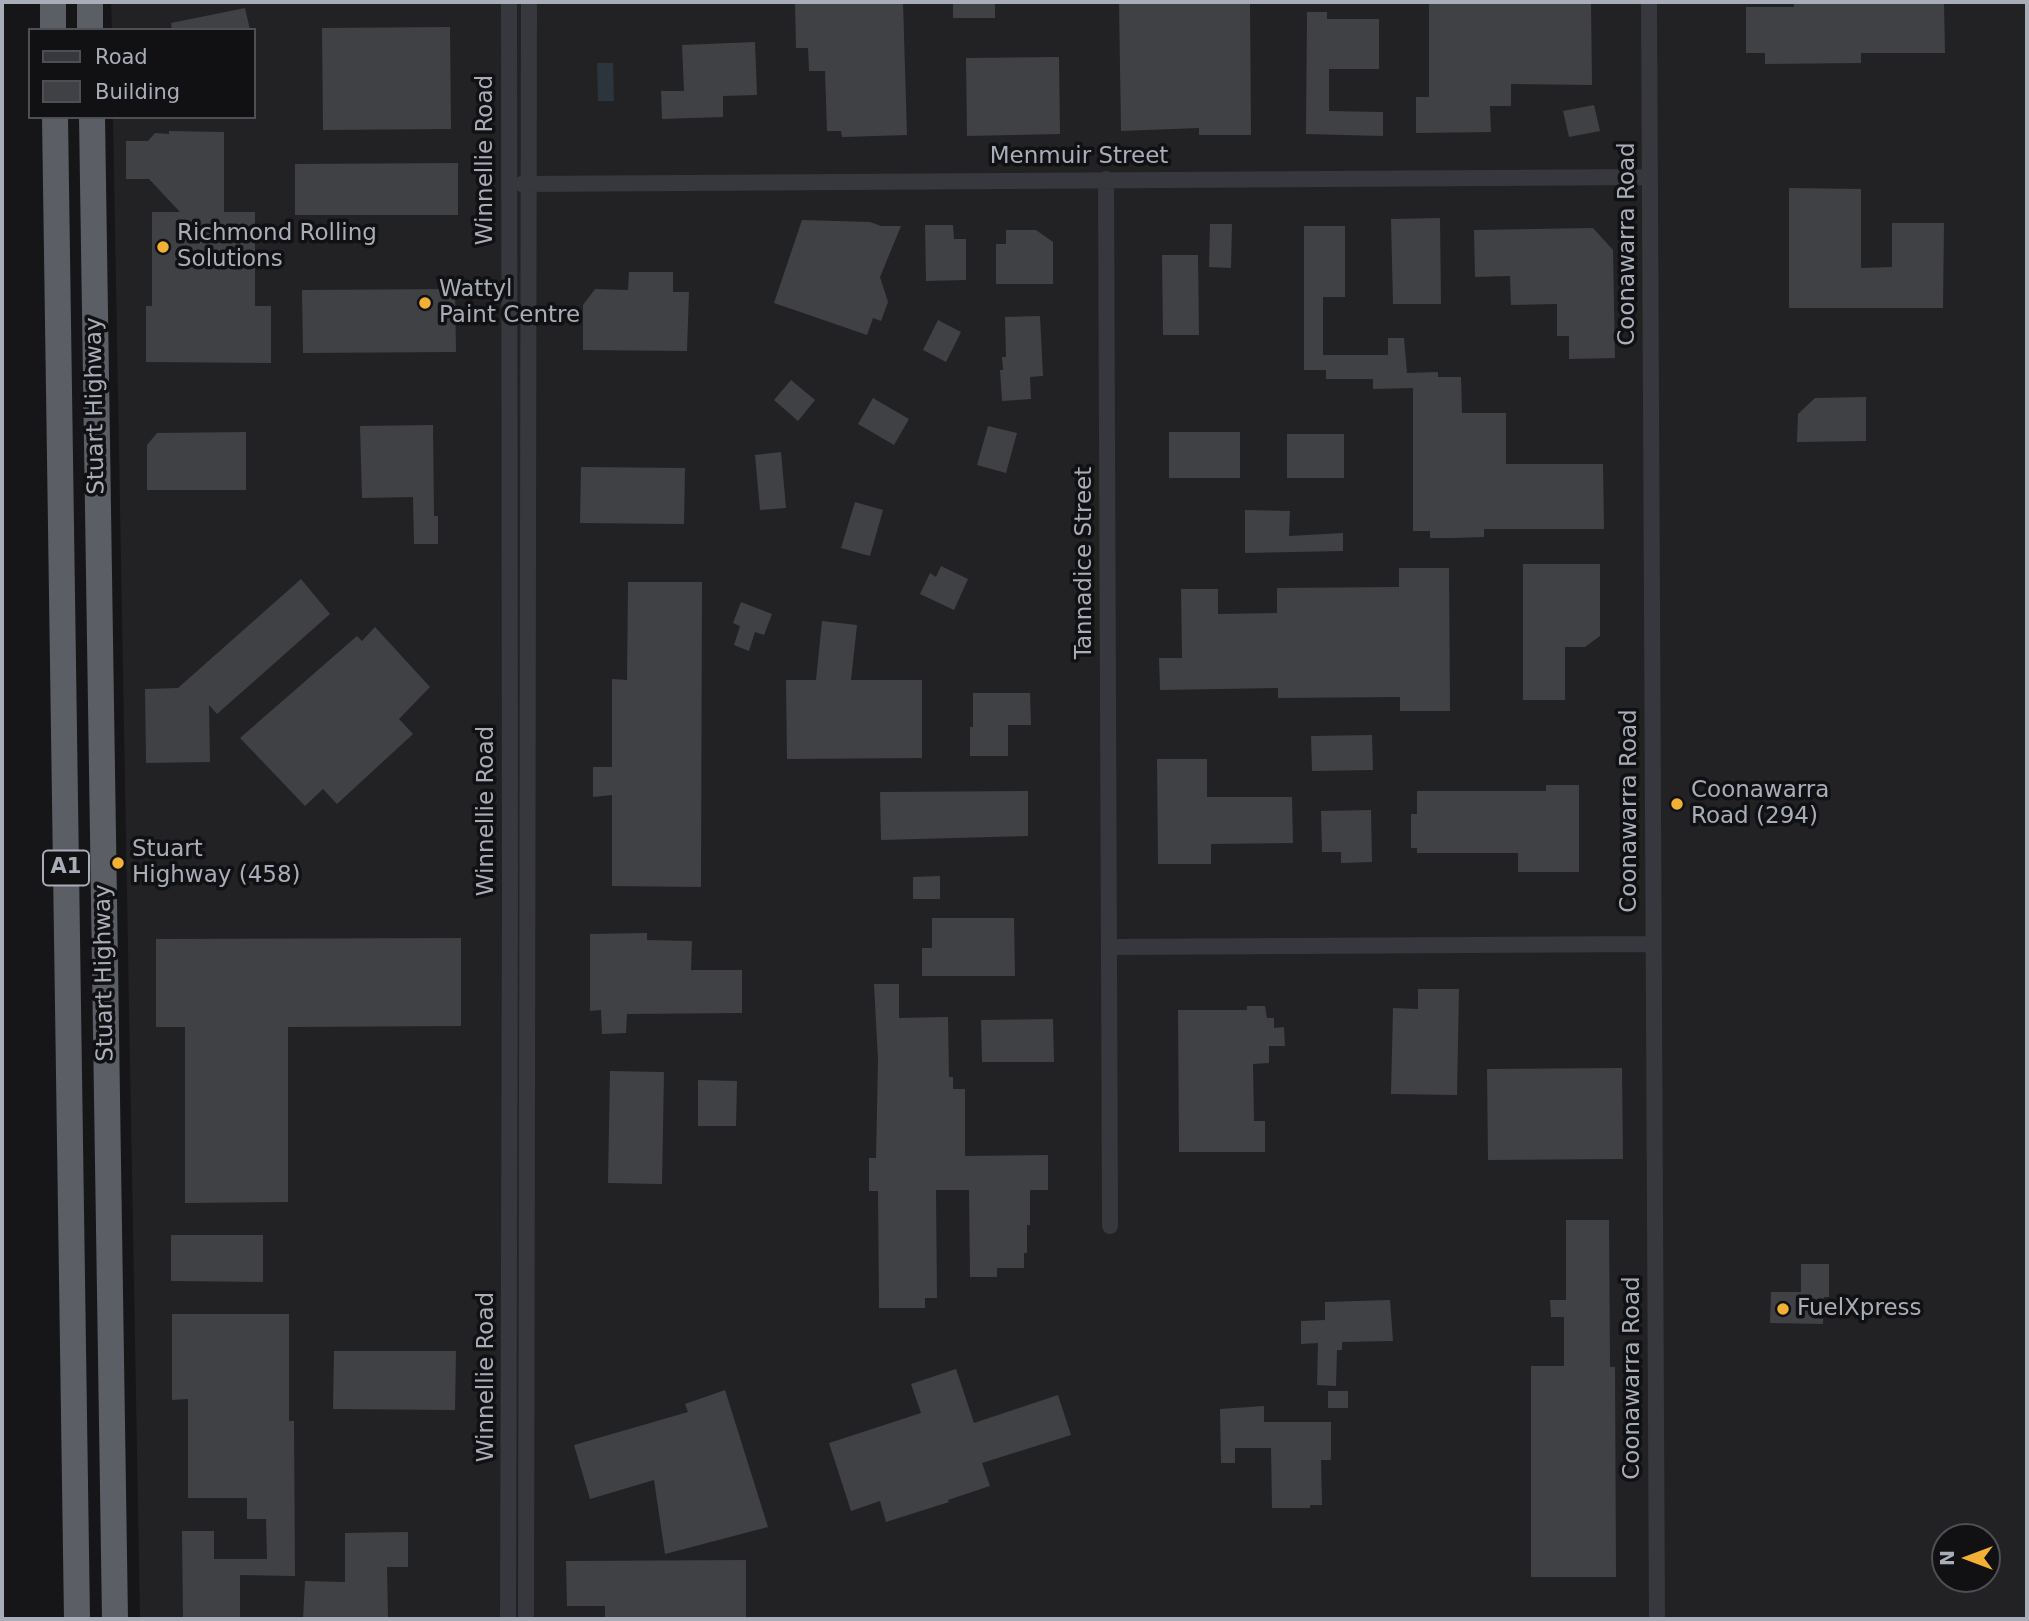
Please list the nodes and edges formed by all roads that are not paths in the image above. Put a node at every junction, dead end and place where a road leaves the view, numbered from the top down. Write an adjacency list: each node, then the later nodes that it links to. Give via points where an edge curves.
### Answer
1 (53, 2): 6 (highway)
2 (90, 2): 7 (highway)
3 (509, 2): 12 (street, Winnellie Road)
4 (529, 2): 13 (street, Winnellie Road)
5 (1649, 2): 10 (street, Coonawarra Road)
6 (53, 28)
7 (90, 28)
8 (55, 119): 15 (highway, Stuart Highway / A1)
9 (92, 119): 14 (highway, Stuart Highway / A1)
10 (1650, 177): 11 (street, Menmuir Street); 16 (street, Coonawarra Road)
11 (1106, 179): 13 (street, Menmuir Street); 17 (street, Tannadice Street)
12 (509, 184): 13 (street, Menmuir Street); 21 (street, Winnellie Road)
13 (529, 184): 22 (street, Winnellie Road)
14 (101, 742): 15 (highway); 20 (highway, Stuart Highway / A1)
15 (64, 743): 19 (highway, Stuart Highway / A1)
16 (1653, 944): 17 (street); 23 (street, Coonawarra Road)
17 (1109, 947): 18 (street, Tannadice Street)
18 (1110, 1226)
19 (77, 1619)
20 (115, 1619)
21 (509, 1619)
22 (526, 1619)
23 (1657, 1619)

